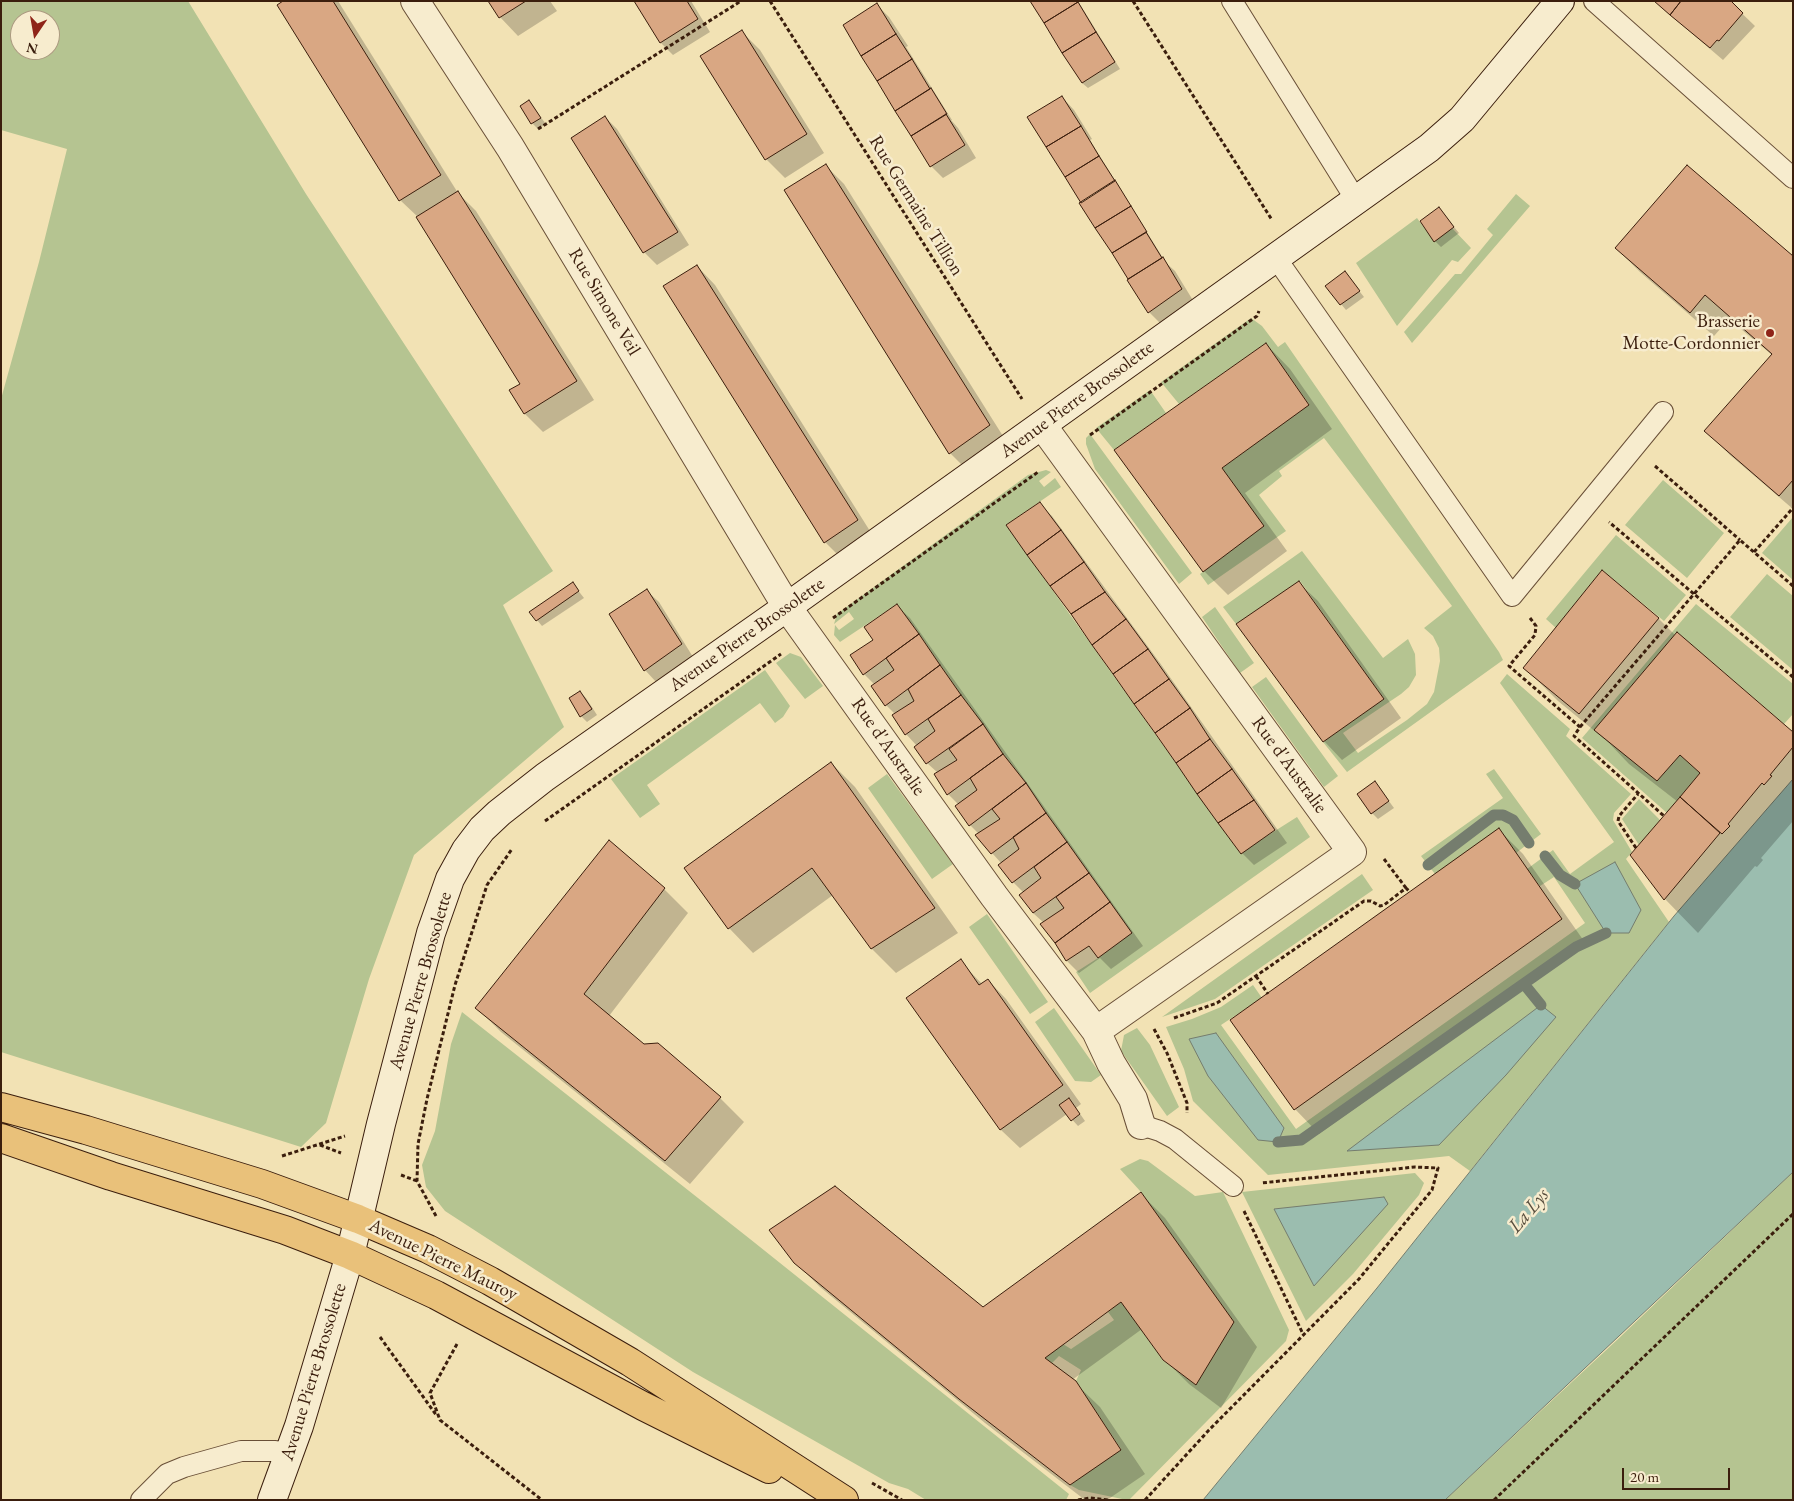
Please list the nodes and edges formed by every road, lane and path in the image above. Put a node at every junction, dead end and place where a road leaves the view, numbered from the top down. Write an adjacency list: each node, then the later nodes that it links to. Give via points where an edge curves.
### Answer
1 (415, 1): 8 (street, Rue Simone Veil)
2 (742, 1): 8 (path)
3 (770, 1): 14 (path, Rue Germaine Tillion, via 1022,399)
4 (1133, 1): 11 (path)
5 (1232, 1): 10 (lane)
6 (1560, 1): 10 (street, Avenue Pierre Brossolette, via 1462,119 1429,148)
7 (1594, 1): 9 (lane)
8 (510, 147): 23 (street, Rue Simone Veil)
9 (1793, 178)
10 (1356, 200): 11 (street, Avenue Pierre Brossolette)
11 (1283, 253): 13 (lane, via 1512,596); 14 (street, Avenue Pierre Brossolette)
12 (1257, 316): 15 (path)
13 (1663, 412)
14 (1042, 425): 15 (street, Rue d'Australie); 23 (street, Avenue Pierre Brossolette)
15 (1063, 454): 25 (path); 38 (street, Rue d'Australie, via 1352,852)
16 (1652, 464): 19 (path)
17 (1793, 508): 20 (path)
18 (1606, 519): 22 (path)
19 (1740, 540): 20 (path); 22 (path)
20 (1754, 552): 21 (path)
21 (1793, 586)
22 (1694, 594): 26 (path); 27 (path)
23 (787, 607): 25 (street, Rue d'Australie); 44 (street, Avenue Pierre Brossolette, via 545,777 499,813 466,850 440,904 431,933)
24 (1535, 635): 27 (path, via 1509,666)
25 (808, 636): 30 (path); 42 (street, Rue d'Australie, via 994,896)
26 (1793, 677)
27 (1580, 727): 28 (path, via 1574,736)
28 (1638, 794): 29 (path); 32 (path, via 1618,816)
29 (1664, 816)
30 (541, 824)
31 (517, 842): 52 (path, via 487,885 456,985 427,1099 418,1144 417,1181)
32 (1636, 848)
33 (1394, 872): 34 (path)
34 (1406, 888): 35 (path); 36 (path, via 1384,905 1364,900)
35 (1410, 892)
36 (1256, 976): 37 (path); 39 (path, via 1217,1003)
37 (1268, 994)
38 (1137, 1002): 41 (path); 42 (street, Rue d'Australie)
39 (1172, 1019)
40 (1159, 1025): 41 (path)
41 (1154, 1028): 47 (path, via 1187,1103 1187,1115)
42 (1096, 1031): 45 (street, Rue d'Australie, via 1111,1064 1133,1098)
43 (1, 1108): 51 (main road, Avenue Pierre Mauroy, via 86,1130 262,1184)
44 (381, 1124): 48 (path); 51 (street, Avenue Pierre Brossolette)
45 (1141, 1125): 47 (lane)
46 (1, 1138): 53 (main road, Avenue Pierre Mauroy, via 285,1230)
47 (1175, 1139): 49 (lane)
48 (274, 1158)
49 (1233, 1186): 54 (path); 54 (path, via 1414,1167 1438,1168 1432,1190 1396,1235 1359,1279)
50 (1793, 1214): 67 (path)
51 (358, 1219): 53 (street, Avenue Pierre Brossolette); 63 (main road, Avenue Pierre Mauroy, via 460,1264 558,1319)
52 (438, 1219)
53 (350, 1255): 58 (street, Avenue Pierre Brossolette); 62 (main road, Avenue Pierre Mauroy, via 436,1295 643,1406)
54 (1303, 1334): 66 (path)
55 (380, 1337): 57 (path)
56 (458, 1340): 57 (path, via 430,1393)
57 (440, 1420): 61 (path)
58 (290, 1453): 59 (lane, via 241,1451 184,1468 167,1474); 60 (street, Avenue Pierre Brossolette)
59 (141, 1500)
60 (272, 1500)
61 (542, 1500)
62 (832, 1500)
63 (844, 1500)
64 (1078, 1500): 65 (path)
65 (1110, 1500)
66 (1145, 1500)
67 (1494, 1500)

